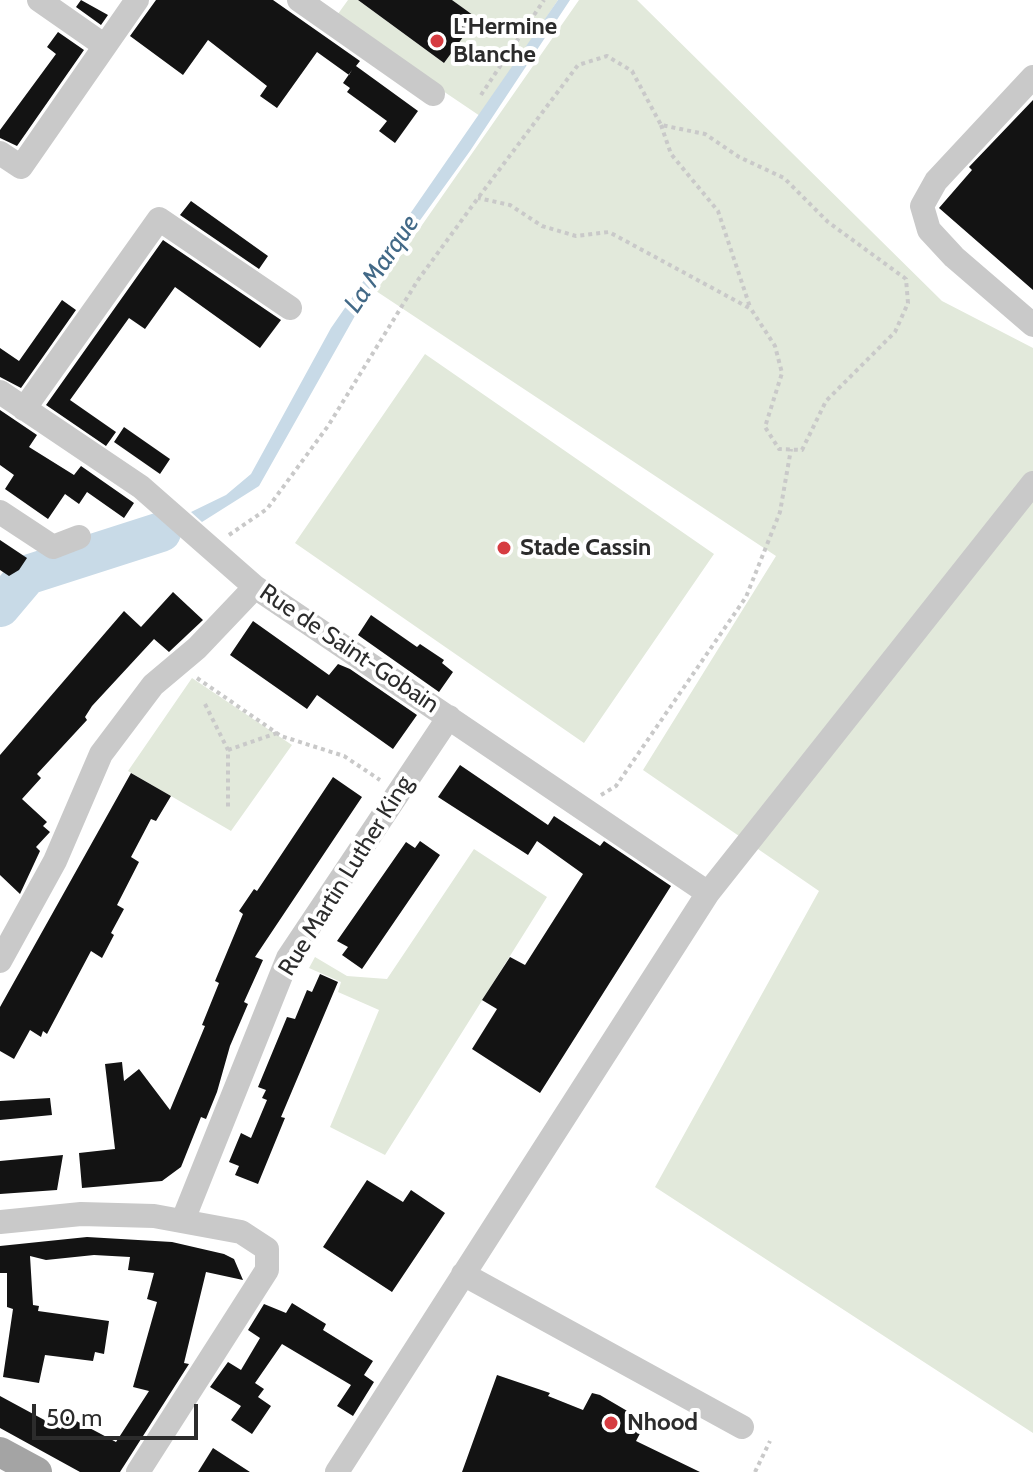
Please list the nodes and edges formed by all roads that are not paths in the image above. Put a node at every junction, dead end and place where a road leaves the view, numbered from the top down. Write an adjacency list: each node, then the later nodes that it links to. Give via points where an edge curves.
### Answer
1 (39, 0): 4 (street)
2 (137, 0): 4 (street)
3 (299, 0): 6 (street)
4 (105, 46): 7 (street, via 21,167)
5 (1033, 77): 9 (street, via 936,181 922,206 929,230 954,257)
6 (433, 94)
7 (0, 153)
8 (290, 308): 11 (street, via 159,219)
9 (1033, 325)
10 (0, 392): 11 (street, Rue de Saint-Gobain)
11 (24, 409): 15 (street, Rue de Saint-Gobain, via 141,487)
12 (1033, 483): 17 (street)
13 (0, 512): 14 (street, via 53,547)
14 (79, 537)
15 (255, 587): 16 (street, Rue de Saint-Gobain); 18 (street, via 153,685 101,754 55,861)
16 (449, 717): 17 (street, Rue de Saint-Gobain); 19 (street, Rue Martin Luther King, via 288,958)
17 (708, 893): 21 (street)
18 (0, 961)
19 (183, 1220): 20 (street, via 109,1214); 25 (street, via 253,1237 267,1249 267,1270)
20 (0, 1222)
21 (463, 1274): 22 (street); 26 (street)
22 (742, 1427)
23 (0, 1452): 24 (main road)
24 (37, 1472)
25 (138, 1472)
26 (337, 1472)

